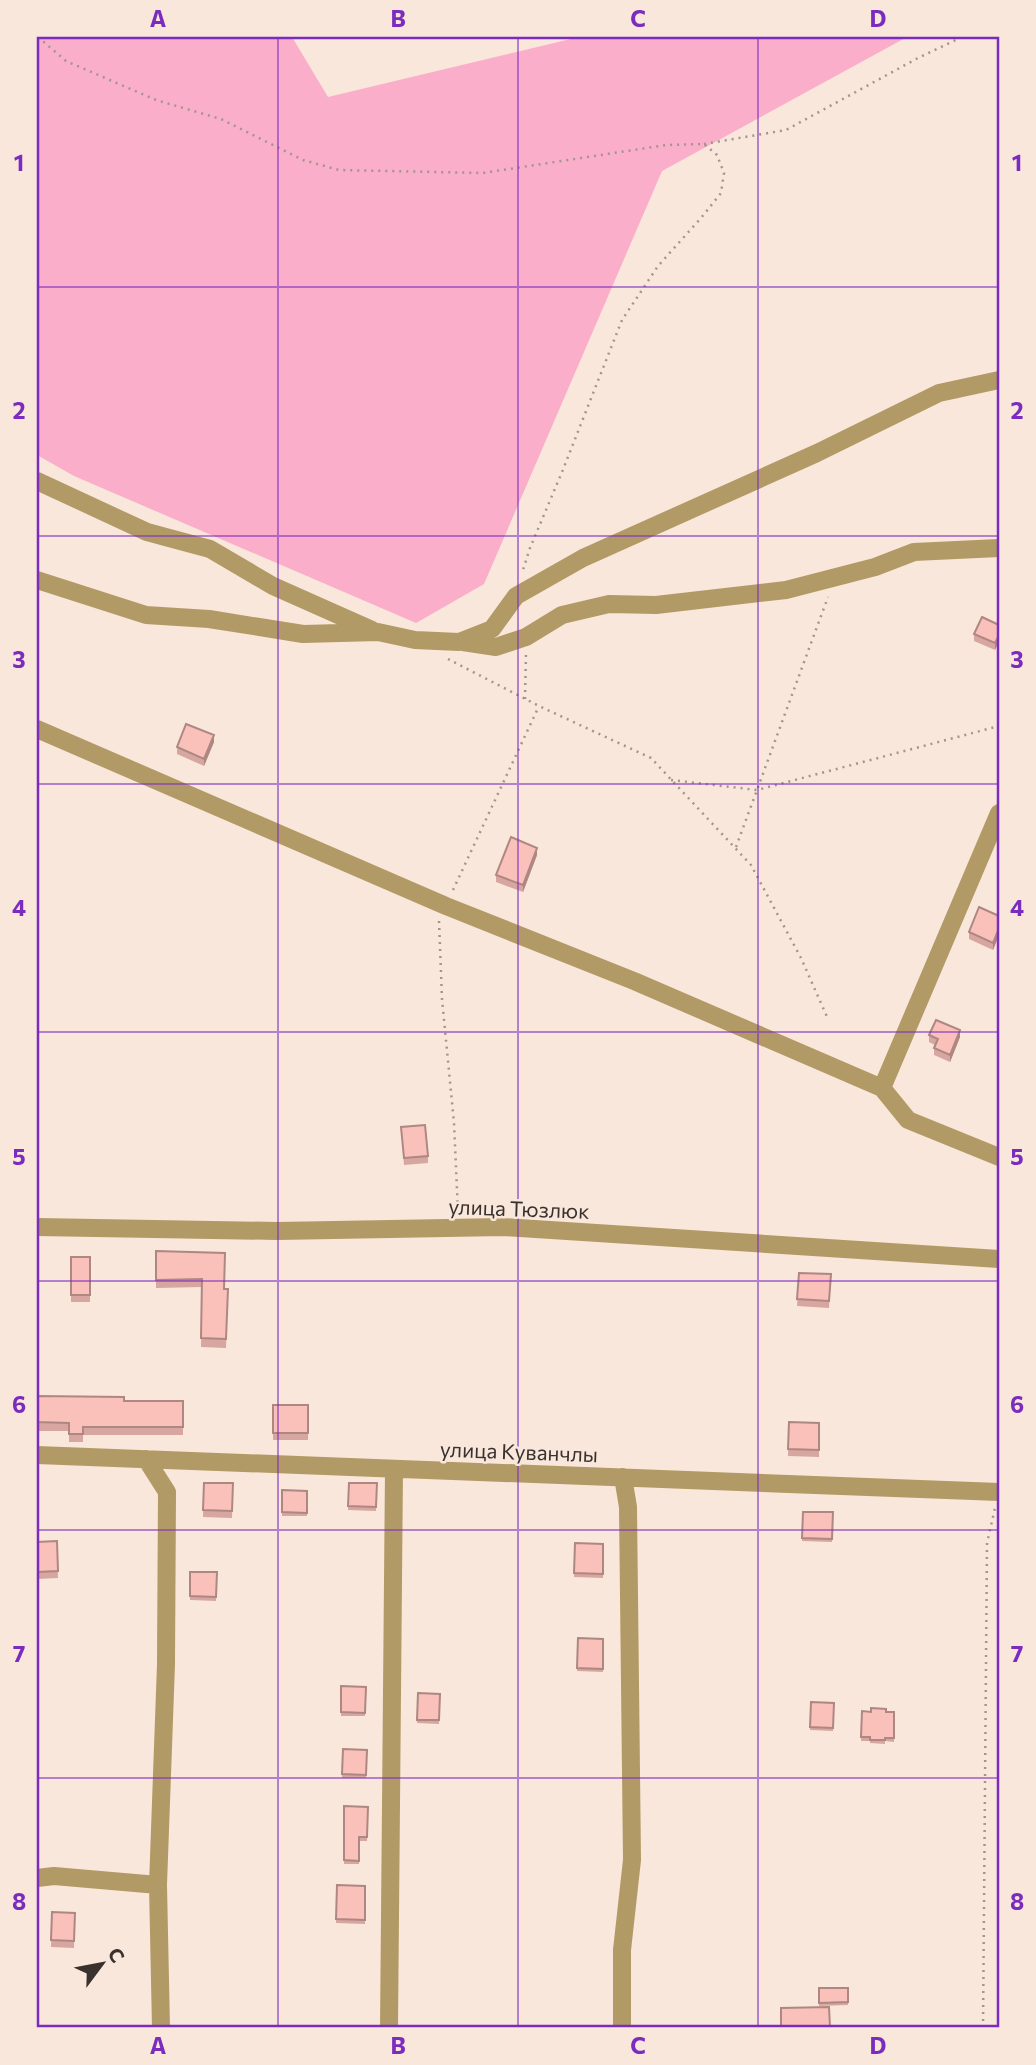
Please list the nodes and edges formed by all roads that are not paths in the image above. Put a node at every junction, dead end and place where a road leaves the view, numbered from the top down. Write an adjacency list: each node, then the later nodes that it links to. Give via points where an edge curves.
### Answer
1 (999, 380): 6 (street, via 939,393 583,558 516,596 492,629)
2 (37, 481): 5 (street, via 147,532 210,549 273,586)
3 (999, 548): 6 (street, via 914,552 786,590 656,605 609,604 562,615 526,637 496,647)
4 (37, 580): 5 (street, via 146,615 209,619 303,634)
5 (378, 632): 6 (street)
6 (459, 642)
7 (37, 729): 9 (street)
8 (999, 813): 9 (street)
9 (882, 1088): 10 (street, via 908,1120)
10 (999, 1157)
11 (37, 1227): 12 (street, улица Тюзлюк, via 277,1231 503,1227)
12 (999, 1259)
13 (37, 1455): 14 (street, улица Куванчлы)
14 (146, 1459): 15 (street, улица Куванчлы); 19 (street, via 167,1492)
15 (394, 1469): 16 (street, улица Куванчлы); 21 (street)
16 (623, 1478): 17 (street, улица Куванчлы); 22 (street, via 628,1507 632,1860 622,1950)
17 (999, 1492)
18 (37, 1878): 19 (street)
19 (158, 1885): 20 (street)
20 (161, 2028)
21 (389, 2028)
22 (622, 2028)

